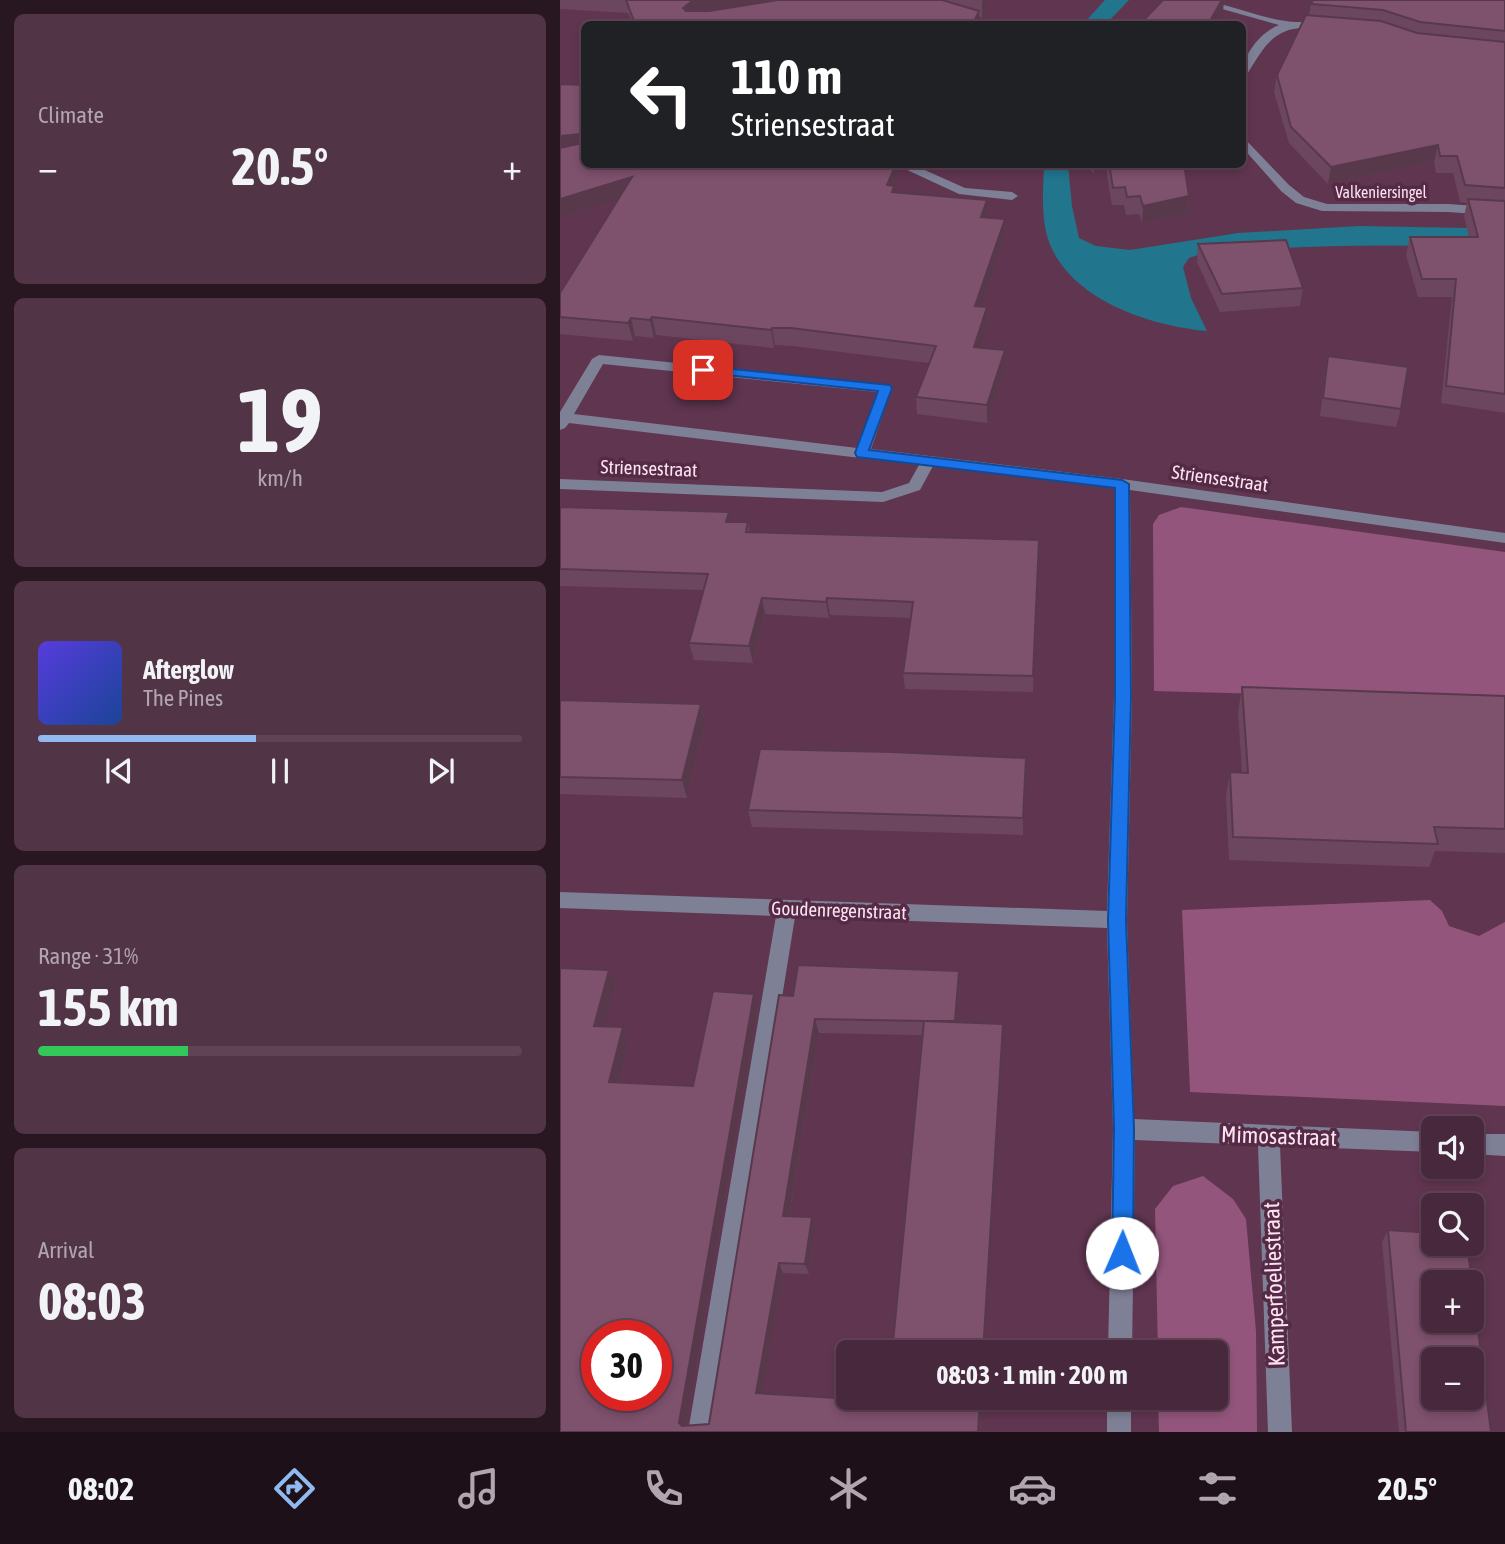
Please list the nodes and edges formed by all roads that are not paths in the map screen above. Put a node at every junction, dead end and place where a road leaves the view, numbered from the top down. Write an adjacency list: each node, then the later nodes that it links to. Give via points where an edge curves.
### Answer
1 (1195, 0): 2 (street)
2 (1288, 24): 3 (street); 4 (street, via 1272,30)
3 (1330, 26)
4 (1246, 68)
5 (1246, 144): 10 (street, Valkeniersingel, via 1285,188 1300,200 1326,208)
6 (894, 168): 8 (street)
7 (915, 168): 9 (street, via 963,191)
8 (868, 171)
9 (1012, 196)
10 (1505, 212)
11 (561, 420): 12 (street, Striensestraat); 12 (street, Striensestraat, via 599,359 886,388)
12 (862, 453): 13 (street, Striensestraat)
13 (929, 460): 14 (street, Striensestraat, via 915,486 883,497); 15 (street, Striensestraat)
14 (560, 484)
15 (1122, 484): 16 (street, Striensestraat); 19 (street)
16 (1505, 538)
17 (560, 900): 18 (street, Goudenregenstraat)
18 (787, 908): 19 (street, Goudenregenstraat); 27 (street)
19 (1117, 920): 20 (street)
20 (1124, 1129): 21 (street, Mimosastraat); 25 (street)
21 (1269, 1137): 22 (street, Mimosastraat); 29 (street, Kamperfoeliestraat)
22 (1421, 1142)
23 (1484, 1144): 24 (street)
24 (1505, 1145)
25 (1120, 1340)
26 (1119, 1410): 28 (street)
27 (700, 1432)
28 (1119, 1432)
29 (1280, 1432)

